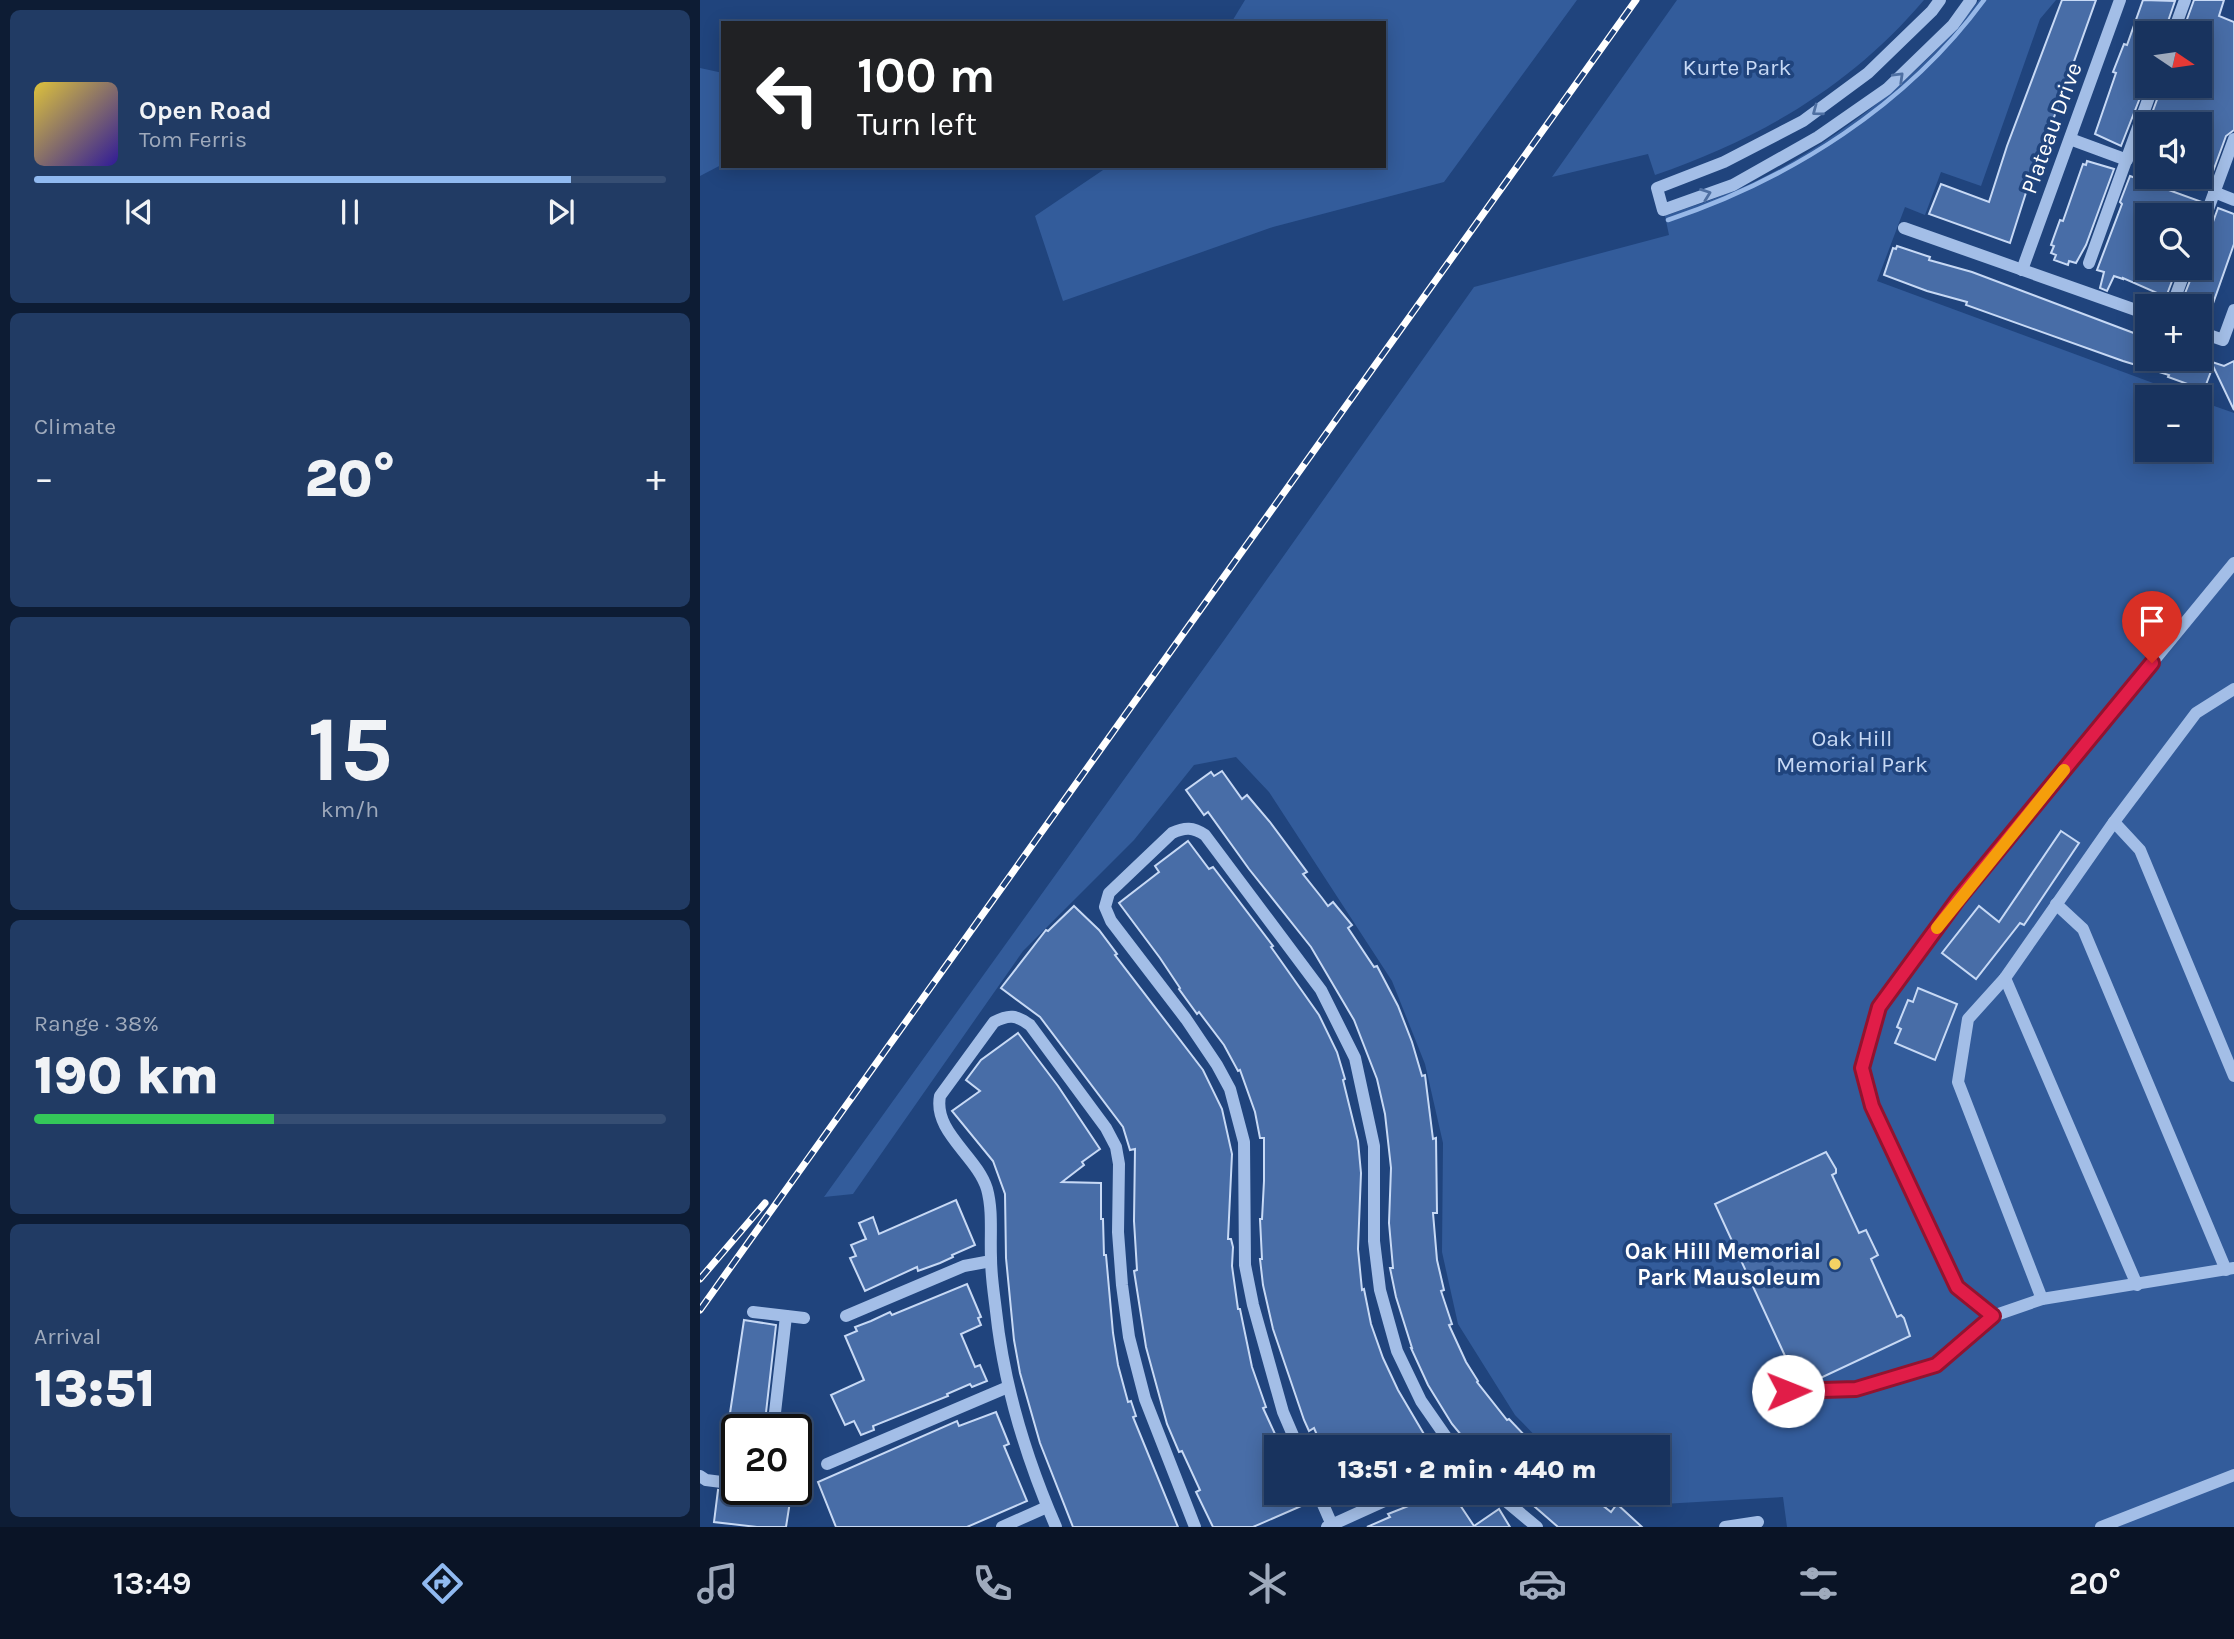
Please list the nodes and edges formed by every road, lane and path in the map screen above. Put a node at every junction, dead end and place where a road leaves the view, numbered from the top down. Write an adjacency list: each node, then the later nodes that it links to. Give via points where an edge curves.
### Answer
1 (1940, 0): 2 (street, one-way to 2, via 1868,73 1803,121 1724,162 1657,188 1663,210 1733,185 1818,137 1887,89 1953,25)
2 (1971, 0)
3 (2120, 0): 7 (street, Plateau Drive)
4 (2185, 0): 5 (street)
5 (2177, 21)
6 (2149, 98): 9 (street)
7 (2070, 139): 9 (street); 15 (street, Plateau Drive)
8 (2234, 139): 10 (street)
9 (2127, 160): 14 (street)
10 (2214, 192): 11 (street); 12 (street)
11 (2234, 200)
12 (2210, 203)
13 (1904, 228): 15 (street)
14 (2089, 263)
15 (2022, 270): 16 (street)
16 (2135, 310)
17 (2234, 310): 18 (street, via 2223,340)
18 (2212, 336)
19 (2234, 563): 31 (street, via 1958,899 1879,1007 1862,1068 1872,1106 1957,1287)
20 (2234, 689): 21 (street, via 2196,713)
21 (2114, 822): 22 (street); 24 (street, via 2140,850)
22 (2056, 904): 23 (street); 26 (street, via 2083,929)
23 (2005, 978): 27 (street); 28 (street, via 1968,1019 1958,1082)
24 (2234, 1076)
25 (991, 1261): 32 (street, via 964,1266); 34 (street); 51 (street, via 987,1188 938,1109 940,1096 994,1022 1008,1015 1030,1025 1116,1147 1118,1232 1129,1337 1145,1399)
26 (2230, 1269): 27 (street)
27 (2137, 1285): 28 (street)
28 (2042, 1299): 31 (street)
29 (753, 1312): 30 (street)
30 (786, 1316): 33 (street); 36 (street)
31 (1993, 1316): 35 (street, via 1936,1365 1856,1389)
32 (846, 1317)
33 (804, 1318)
34 (1008, 1387): 39 (street); 46 (street)
35 (1788, 1391)
36 (775, 1414)
37 (1293, 1435): 38 (street, via 1245,1265 1244,1142 1230,1089 1105,907 1109,893 1172,833 1183,828 1195,828 1205,835 1321,990 1355,1058 1374,1146 1374,1241 1380,1290 1397,1351 1421,1401)
38 (1445, 1435)
39 (827, 1464)
40 (2234, 1475): 54 (street)
41 (700, 1476): 42 (street)
42 (721, 1482)
43 (1322, 1505): 48 (street)
44 (1375, 1505): 48 (street)
45 (1510, 1505): 52 (street)
46 (1048, 1507): 49 (street); 50 (street)
47 (1758, 1522): 53 (street)
48 (1329, 1526)
49 (1002, 1527)
50 (1056, 1527)
51 (1195, 1527)
52 (1537, 1527)
53 (1725, 1527)
54 (2101, 1527)

